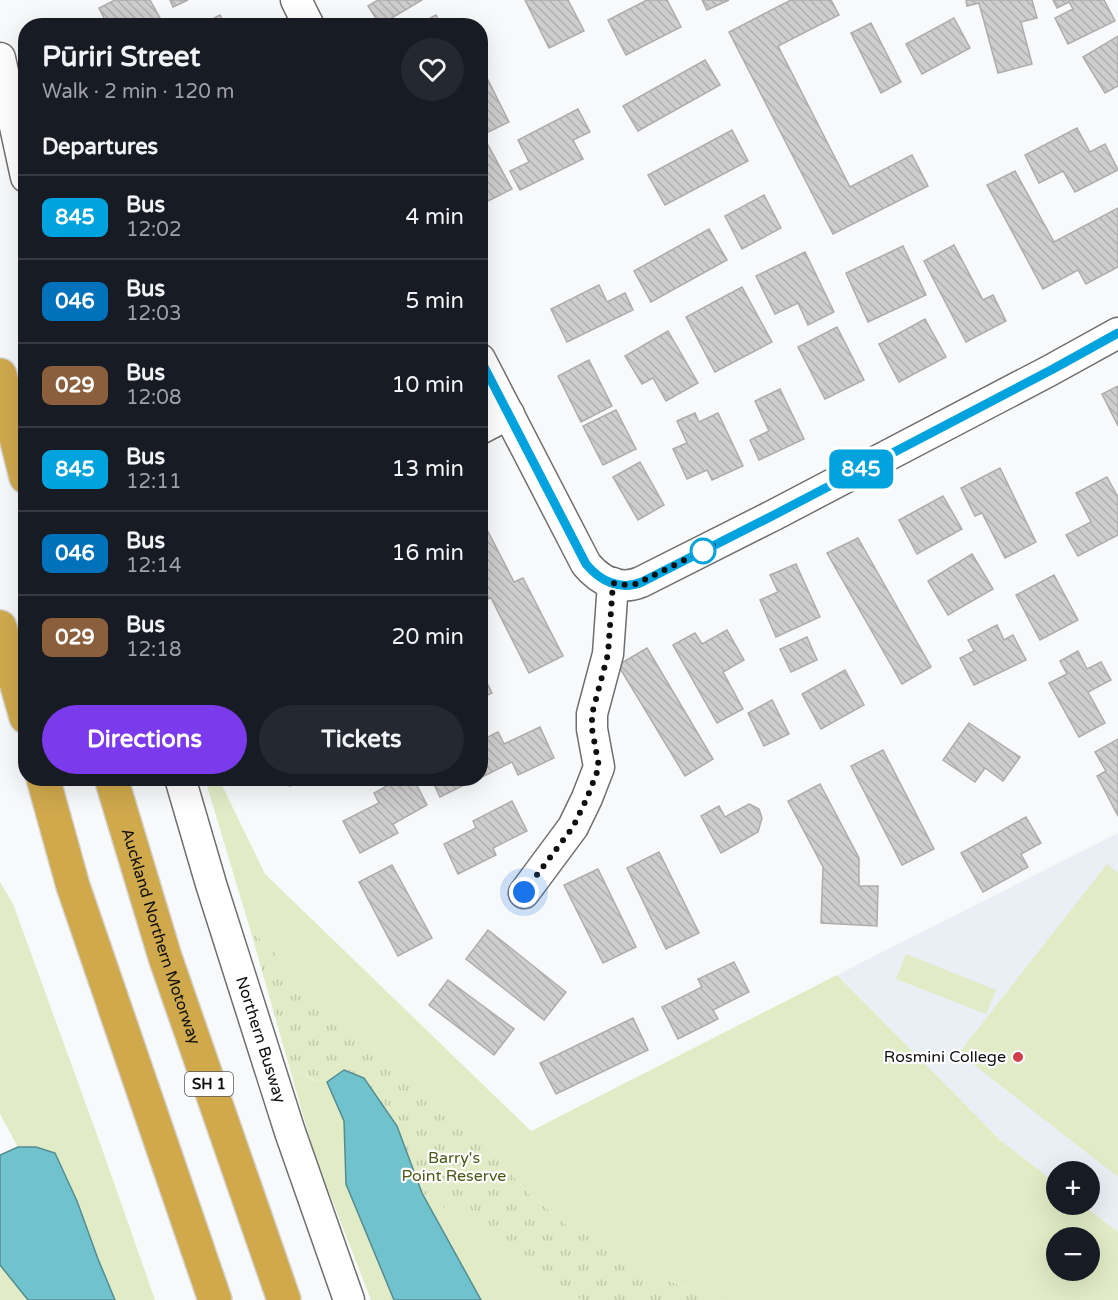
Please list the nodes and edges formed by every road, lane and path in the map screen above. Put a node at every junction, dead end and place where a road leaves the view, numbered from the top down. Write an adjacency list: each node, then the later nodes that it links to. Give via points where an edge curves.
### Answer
1 (296, 0): 2 (street)
2 (305, 18)
3 (0, 58): 4 (street)
4 (18, 140)
5 (1118, 333): 11 (street, via 642,582)
6 (488, 373): 8 (street)
7 (0, 375): 10 (highway)
8 (509, 414): 9 (street); 11 (street, via 586,564)
9 (488, 425)
10 (18, 446)
11 (613, 583): 17 (street, via 608,654 592,714 599,767 573,827)
12 (0, 627): 13 (highway)
13 (18, 689)
14 (45, 786): 18 (highway, via 73,886)
15 (113, 786): 19 (highway, Auckland Northern Motorway / SH 1, via 165,957)
16 (182, 786): 20 (street, Northern Busway, via 290,1132)
17 (524, 892)
18 (215, 1300)
19 (284, 1300)
20 (349, 1300)

